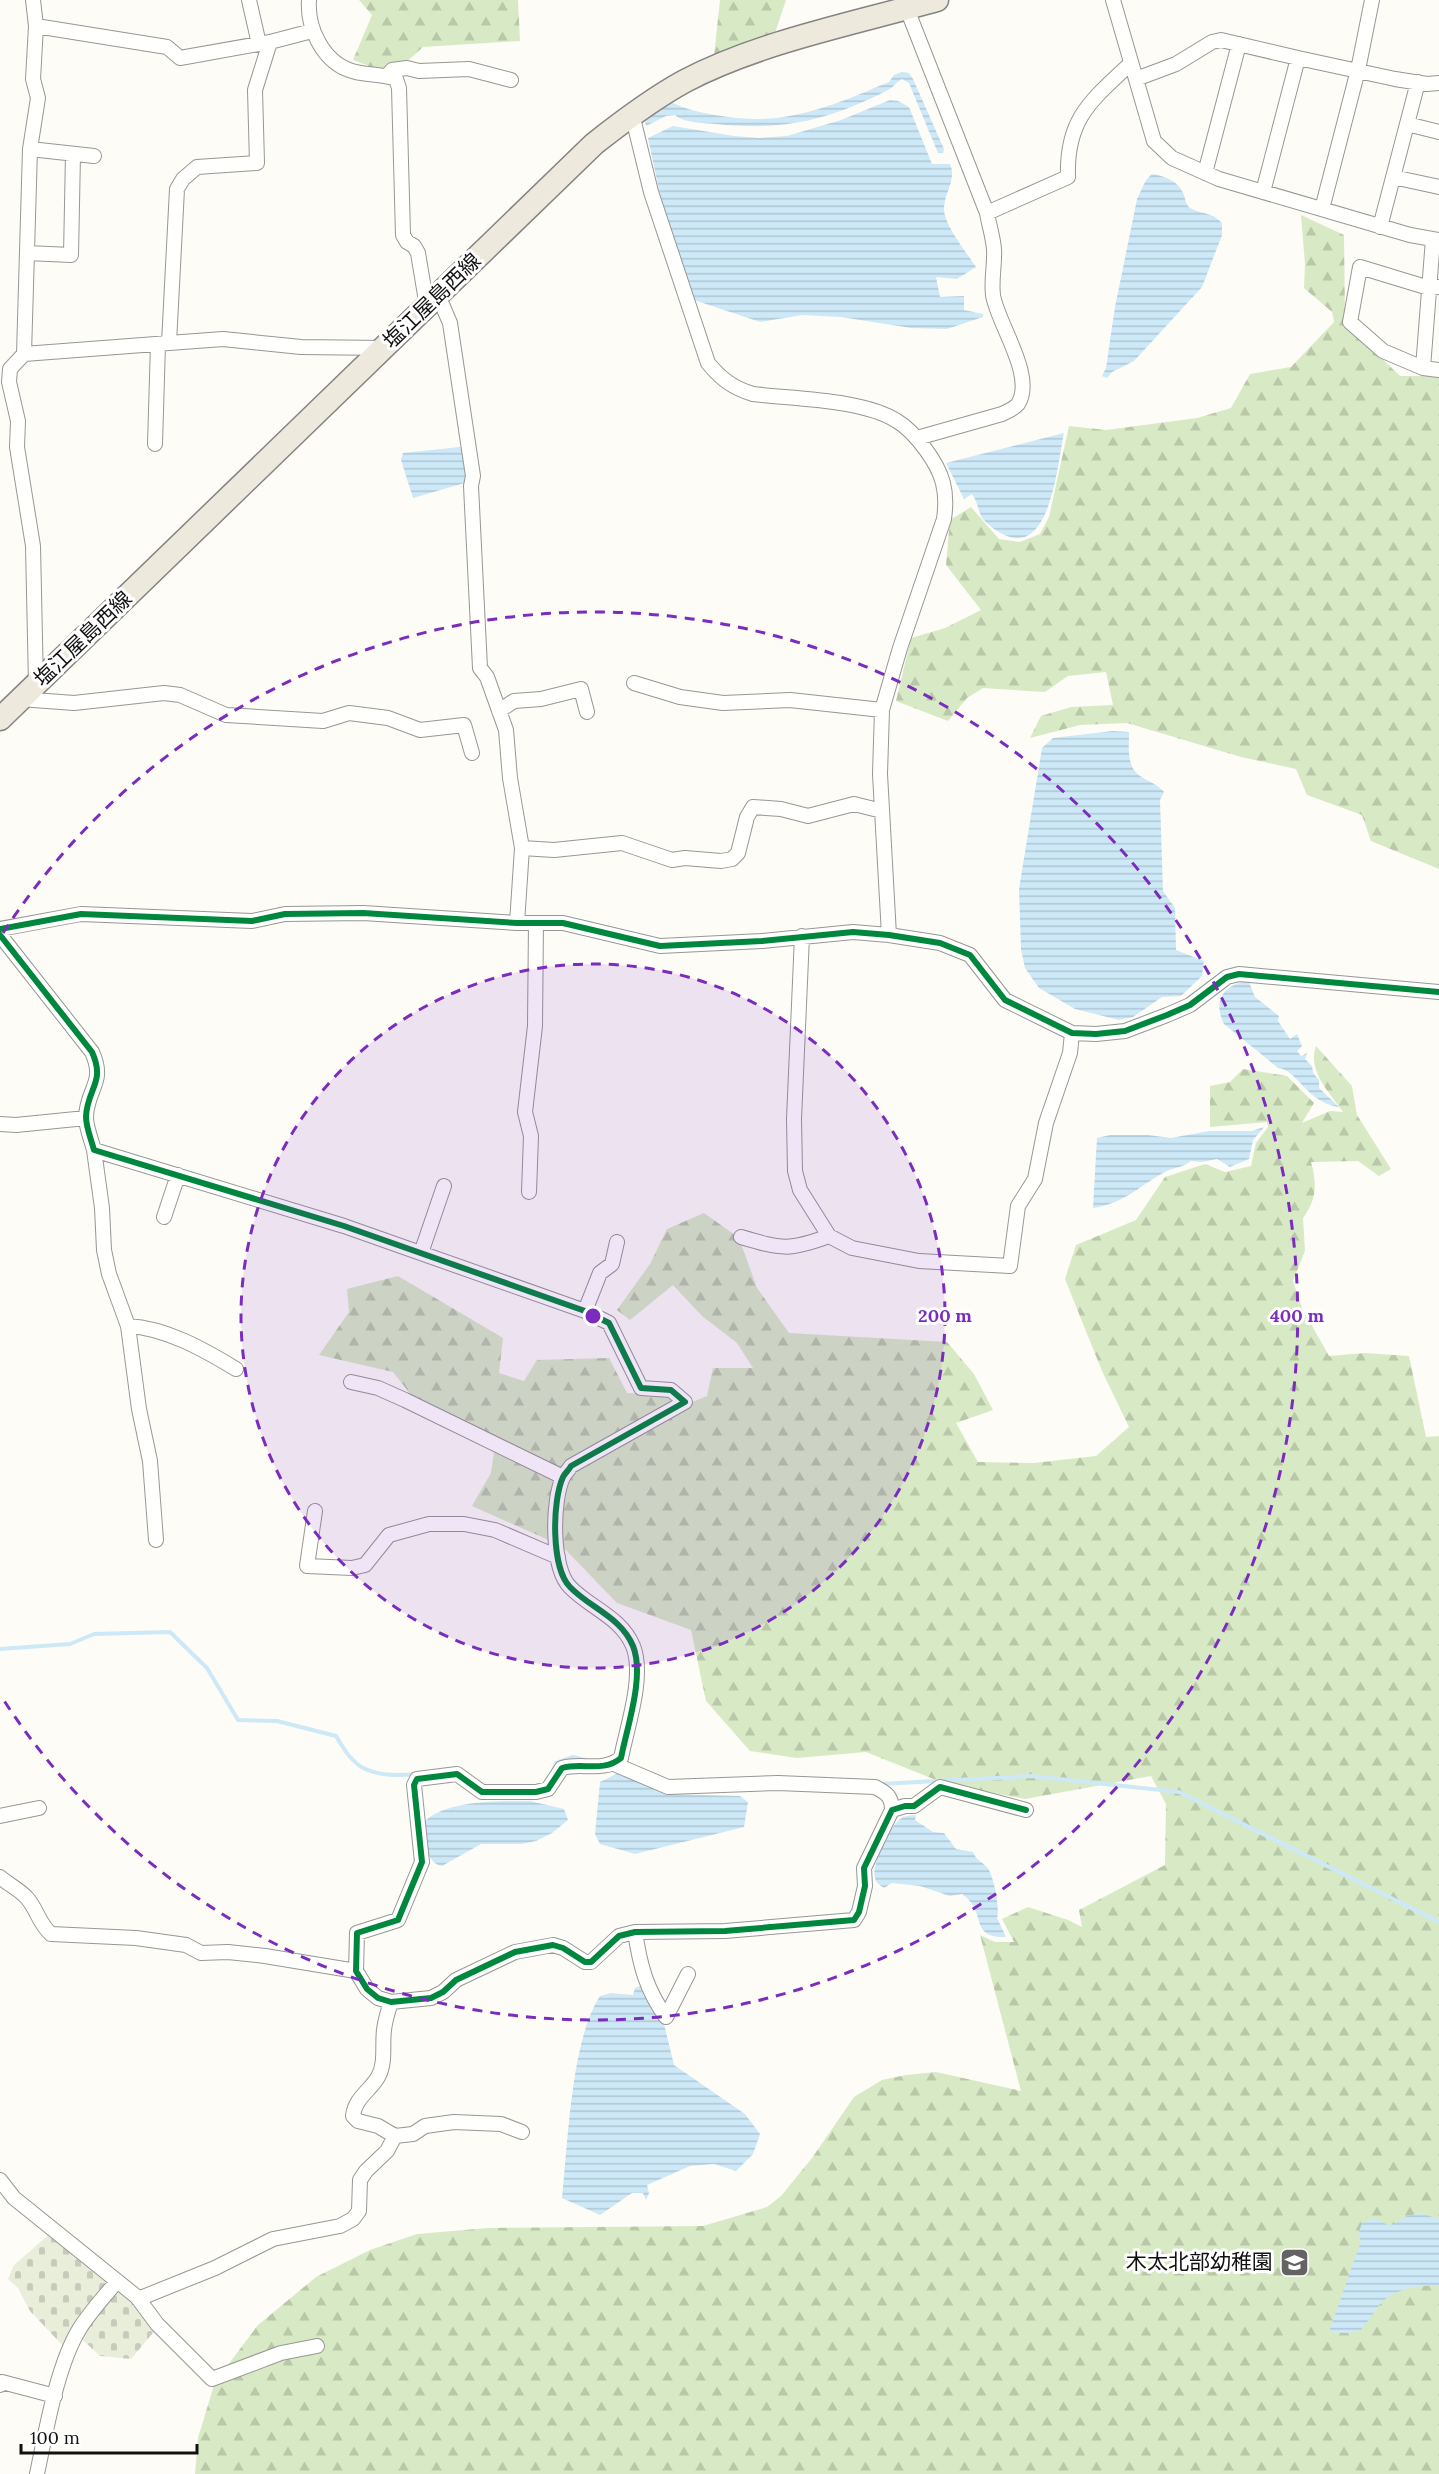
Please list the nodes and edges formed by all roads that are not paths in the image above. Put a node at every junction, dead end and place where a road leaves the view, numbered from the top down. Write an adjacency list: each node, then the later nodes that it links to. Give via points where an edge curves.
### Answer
1 (33, 0): 8 (street)
2 (249, 0): 10 (street)
3 (309, 0): 9 (street)
4 (937, 0): 7 (main road, 塩江屋島西線)
5 (1113, 0): 13 (street)
6 (1372, 0): 14 (street)
7 (907, 9): 20 (main road, 塩江屋島西線, via 724,63 685,81); 31 (street)
8 (36, 26): 10 (street, via 167,46 180,58); 23 (street, via 33,79 38,98)
9 (312, 31): 10 (street); 15 (street, via 327,55 349,70)
10 (265, 43): 37 (street, via 255,90 258,163 197,166 177,189)
11 (1239, 44): 12 (street); 16 (street, via 1212,42 1163,70); 26 (street)
12 (1298, 58): 14 (street); 29 (street)
13 (1131, 63): 16 (street); 31 (street, via 1083,110 1070,144 1068,177)
14 (1358, 70): 18 (street); 30 (street)
15 (387, 75): 17 (street, via 392,70 407,68 469,69); 36 (street, via 396,80 399,88 403,235 418,254)
16 (1136, 79): 26 (street, via 1154,141 1172,158)
17 (512, 80)
18 (1418, 82): 19 (street); 21 (street)
19 (1439, 83)
20 (632, 114): 36 (main road, 塩江屋島西線, via 594,144); 43 (street, via 651,192 708,363 720,378 753,394 867,408 897,421)
21 (1407, 124): 22 (street); 27 (street)
22 (1439, 132)
23 (30, 149): 24 (street); 34 (street)
24 (73, 154): 25 (street); 34 (street, via 70,255)
25 (94, 156)
26 (1205, 173): 29 (street)
27 (1393, 177): 28 (street); 32 (street)
28 (1439, 187)
29 (1263, 192): 30 (street)
30 (1322, 209): 32 (street)
31 (987, 213): 43 (street, via 994,246 993,292 1021,376 1019,403 1002,414)
32 (1380, 226): 33 (street)
33 (1436, 240): 35 (street)
34 (27, 254): 39 (street)
35 (1434, 288): 41 (street); 41 (street, via 1359,267 1350,322 1383,351)
36 (433, 301): 38 (main road, 塩江屋島西線); 48 (street, via 452,334 473,476 480,668)
37 (164, 343): 38 (street, via 223,339 301,347); 39 (street); 44 (street)
38 (384, 348): 46 (main road, 塩江屋島西線)
39 (19, 358): 40 (street); 46 (street, via 10,369 9,382 18,421 17,447 33,546)
40 (0, 361)
41 (1423, 368): 42 (street)
42 (1439, 370)
43 (917, 438): 47 (street, via 936,464 947,499 944,519)
44 (154, 444)
45 (634, 683): 47 (street, via 680,697 723,703 790,700)
46 (28, 692): 50 (main road, 塩江屋島西線); 51 (street, via 74,703 164,693 180,695 226,715 323,721 349,713 388,718 420,730 464,725)
47 (882, 710): 52 (street)
48 (499, 711): 49 (street, via 514,701 581,689); 53 (street, via 506,730)
49 (587, 712)
50 (0, 719)
51 (472, 753)
52 (882, 811): 53 (street, via 854,804 808,816 753,807 738,853 721,861 672,860 622,843 554,850); 58 (street)
53 (522, 848): 54 (street)
54 (517, 923): 55 (street); 56 (street, via 363,913 285,914 252,921 81,914)
55 (536, 923): 59 (street, via 563,923 660,946); 67 (street, via 535,1026 525,1112 531,1136)
56 (0, 929)
57 (0, 934): 62 (street, via 92,1052 98,1081 88,1102)
58 (889, 935): 59 (street, via 853,932); 61 (street, via 940,943 970,955 1005,1000)
59 (802, 936): 69 (street, via 795,1171 800,1190)
60 (1439, 992): 61 (street, via 1239,974 1220,981 1190,1005 1125,1031)
61 (1072, 1033): 69 (street, via 1070,1053 1046,1123 1035,1179 1018,1206 1010,1266 919,1261 852,1248)
62 (86, 1118): 63 (street); 64 (street)
63 (0, 1125)
64 (94, 1150): 65 (street); 74 (street, via 104,1250)
65 (178, 1175): 68 (street); 72 (street)
66 (444, 1186): 72 (street)
67 (529, 1192)
68 (164, 1217)
69 (829, 1236): 70 (street, via 788,1248)
70 (741, 1237)
71 (617, 1242): 73 (street, via 612,1263 600,1273)
72 (421, 1253): 73 (street)
73 (585, 1311): 77 (street, via 609,1323 641,1388 671,1390 685,1402 571,1466)
74 (128, 1326): 75 (street, via 150,1327); 79 (street, via 150,1461)
75 (236, 1369)
76 (351, 1382): 77 (street, via 405,1400)
77 (563, 1478): 80 (street, via 556,1521)
78 (315, 1511): 80 (street, via 307,1566 365,1565 389,1535 429,1524 464,1524 495,1530)
79 (156, 1540)
80 (558, 1557): 81 (street, via 569,1586 623,1629 633,1647 636,1685 621,1758)
81 (606, 1765): 83 (street, via 668,1787 778,1784 875,1788 892,1801); 88 (street, via 575,1764 562,1768 548,1790 536,1792 482,1792 457,1774 417,1779 414,1785 422,1862 398,1920 357,1934)
82 (39, 1808): 85 (street)
83 (892, 1810): 84 (street, via 914,1806 940,1787); 87 (street, via 864,1868 865,1886 854,1920 725,1931)
84 (1026, 1810)
85 (0, 1816)
86 (0, 1877): 88 (street, via 29,1900 44,1929 51,1934 136,1938 186,1945 201,1953 265,1956)
87 (634, 1932): 89 (street, via 639,1964 666,2017); 90 (street, via 619,1936 591,1962 553,1945 515,1952 456,1980 431,1998)
88 (356, 1971): 90 (street, via 378,1998)
89 (688, 1974)
90 (391, 2002): 92 (street, via 384,2029 382,2068 354,2107 353,2116)
91 (522, 2132): 92 (street, via 501,2124 454,2122)
92 (395, 2136): 95 (street, via 387,2151 360,2180 359,2211 353,2219 340,2226 273,2239)
93 (0, 2180): 94 (street, via 14,2198)
94 (117, 2281): 95 (street); 98 (street, via 80,2328)
95 (138, 2299): 96 (street, via 157,2324 212,2379 281,2353)
96 (316, 2346)
97 (0, 2385): 98 (street, via 2,2382)
98 (55, 2396): 99 (street)
99 (37, 2474)

